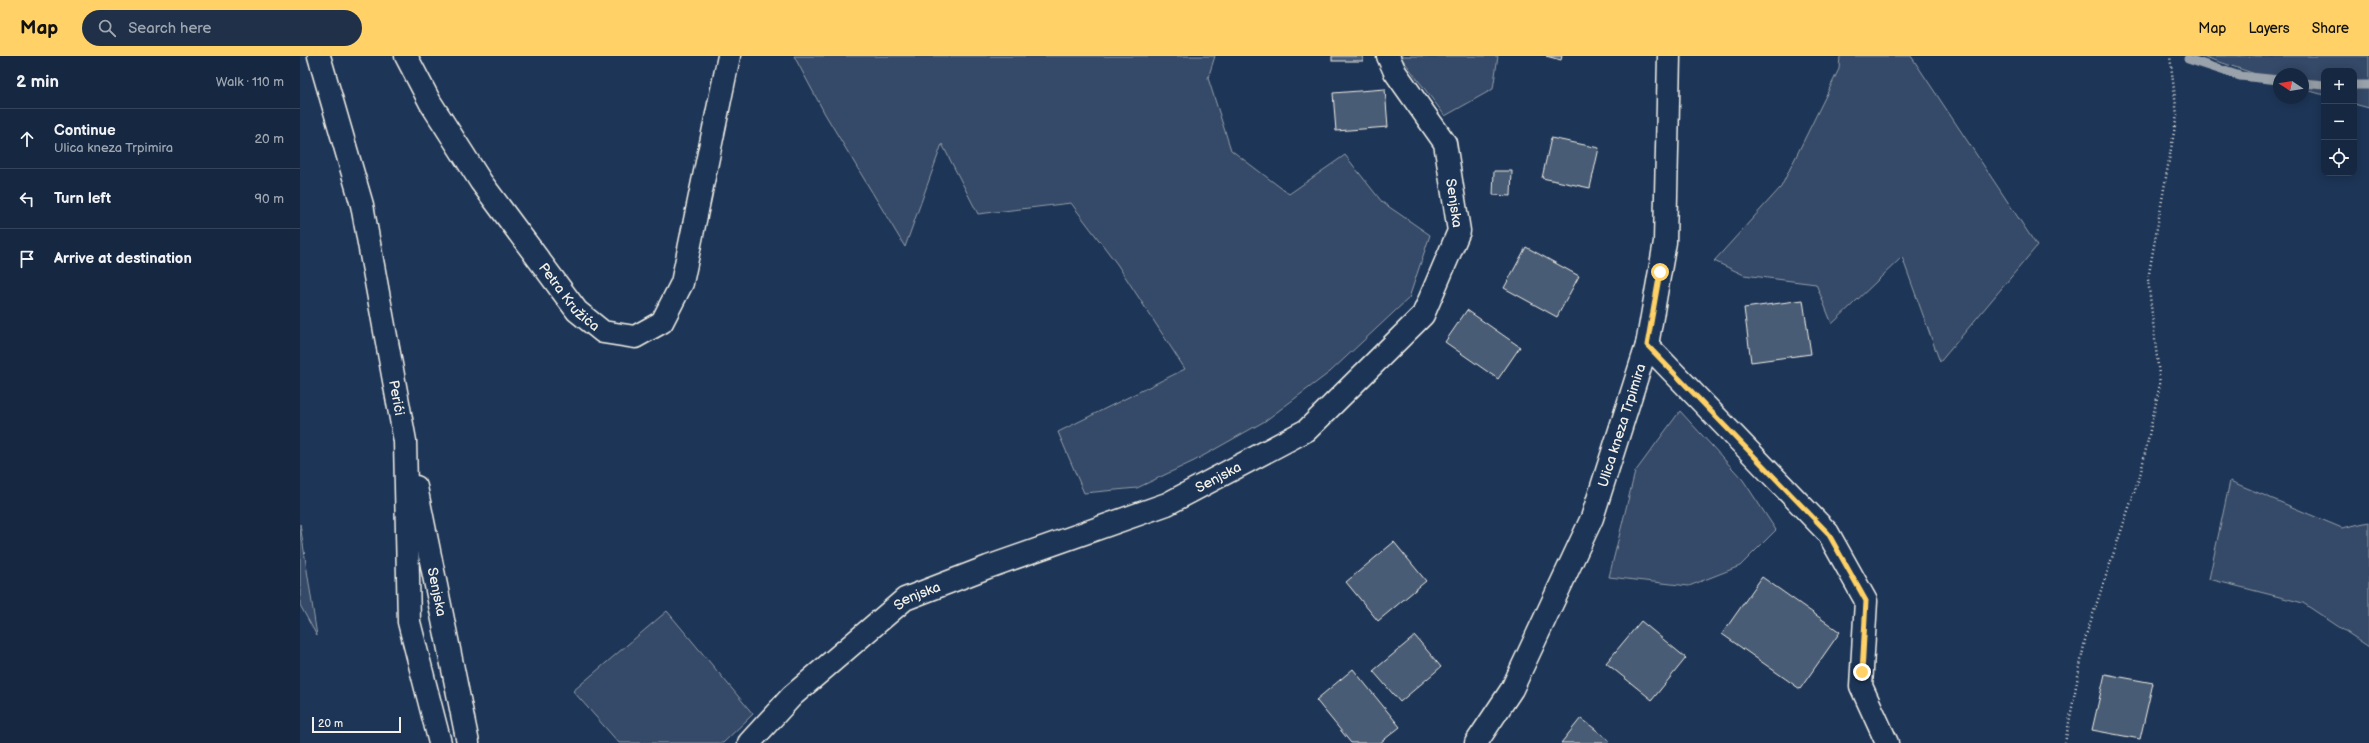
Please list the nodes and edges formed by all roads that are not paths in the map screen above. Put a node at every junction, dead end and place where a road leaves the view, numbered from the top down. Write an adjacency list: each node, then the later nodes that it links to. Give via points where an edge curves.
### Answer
1 (319, 56): 7 (street, Perići, via 362,205)
2 (406, 56): 3 (street, Petra Kružića, via 430,102 481,182 577,311 603,332 635,337 662,322 682,283)
3 (729, 56)
4 (1388, 56): 10 (street, Senjska, via 1395,72 1445,143 1459,231 1423,315 1307,430 1167,504 988,567 906,599 792,696)
5 (1670, 56): 6 (street, Ulica kneza Trpimira, via 1665,242)
6 (1647, 345): 11 (street, Ulica kneza Trpimira, via 1592,518 1512,689); 12 (street, via 1828,533 1866,601 1861,686)
7 (405, 441): 8 (street, Perići, via 409,622); 9 (street, Senjska)
8 (440, 743)
9 (468, 743)
10 (749, 743)
11 (1476, 743)
12 (1887, 743)

